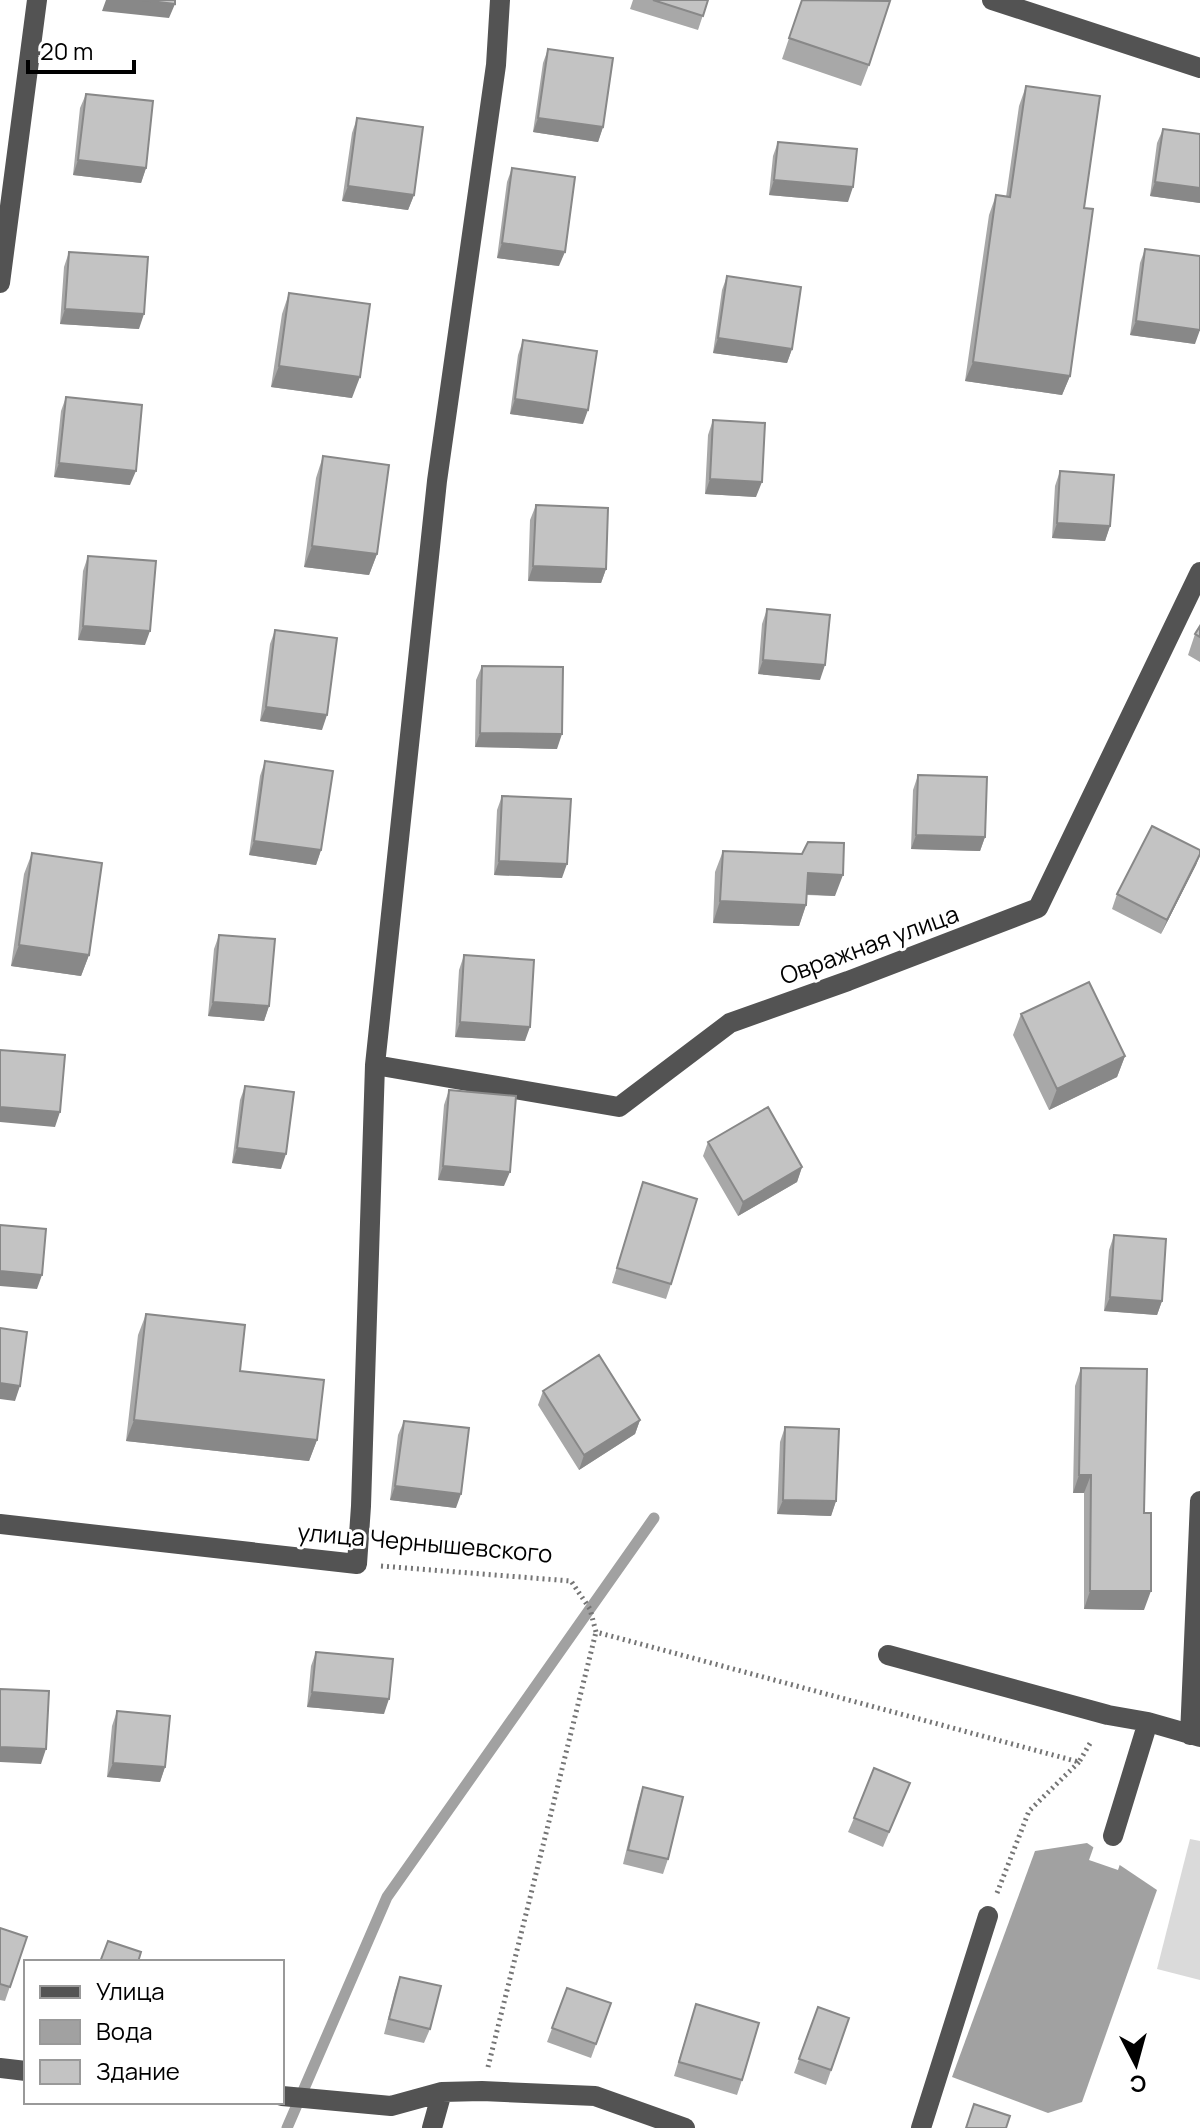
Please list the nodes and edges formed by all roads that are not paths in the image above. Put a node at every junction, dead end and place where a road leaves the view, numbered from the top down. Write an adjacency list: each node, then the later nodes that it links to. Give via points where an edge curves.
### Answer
1 (37, 0): 5 (street)
2 (500, 0): 7 (street, via 496,65 437,481)
3 (992, 0): 4 (street)
4 (1200, 68)
5 (0, 283)
6 (1200, 572): 7 (street, Овражная улица, via 1038,908 730,1023 619,1107)
7 (375, 1065): 9 (street, улица Чернышевского, via 357,1564)
8 (1200, 1501): 12 (street)
9 (0, 1524)
10 (888, 1655): 11 (street)
11 (1148, 1722): 12 (street); 13 (street)
12 (1195, 1736)
13 (1113, 1836)
14 (988, 1916): 21 (street)
15 (0, 2068): 16 (street)
16 (24, 2071)
17 (442, 2092): 18 (street, via 391,2106); 19 (street); 20 (street, via 595,2096)
18 (284, 2096)
19 (432, 2128)
20 (685, 2128)
21 (921, 2128)

